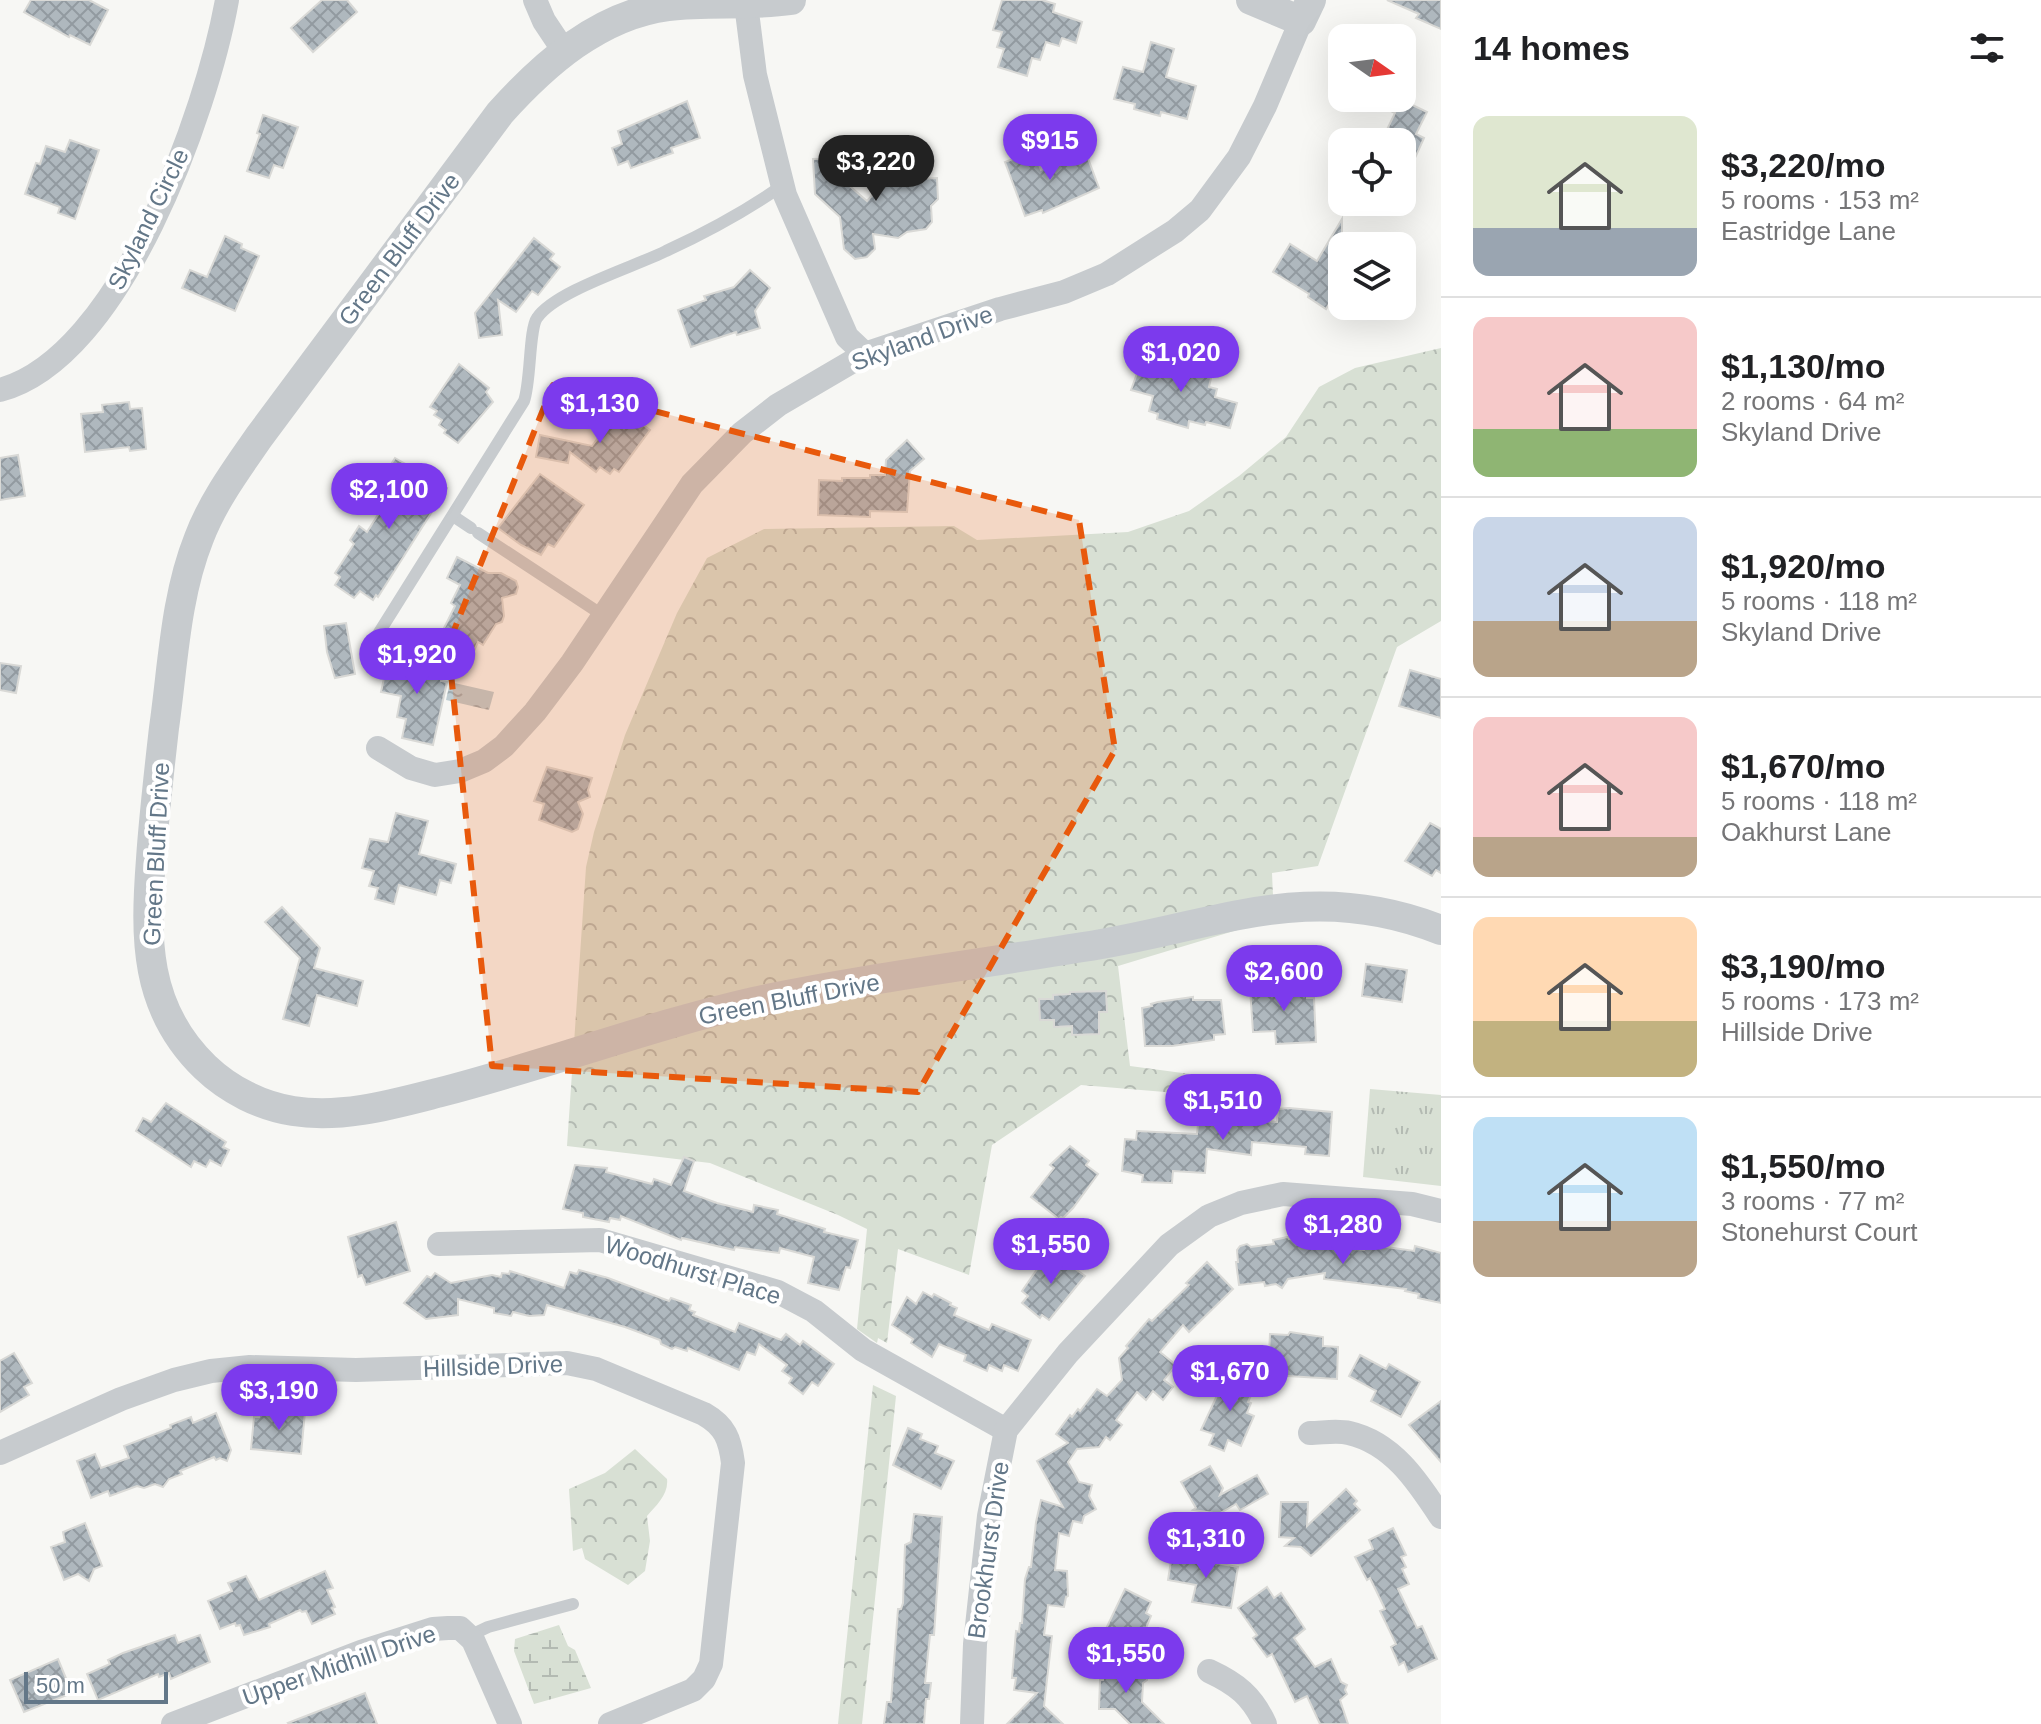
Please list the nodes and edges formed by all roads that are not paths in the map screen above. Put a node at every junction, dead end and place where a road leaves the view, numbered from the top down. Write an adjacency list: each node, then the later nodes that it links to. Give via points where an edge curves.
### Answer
1 (227, 0): 10 (street, Skyland Circle, via 197,112 131,260 82,333 26,381)
2 (535, 0): 7 (street)
3 (791, 0): 5 (street, Green Bluff Drive)
4 (1251, 0): 6 (street)
5 (746, 4): 7 (street, Green Bluff Drive, via 655,9 593,33); 8 (street, via 755,75)
6 (1306, 11): 9 (street, Skyland Drive, via 1239,157 1200,210 1175,231 1120,267 1064,292)
7 (564, 51): 15 (street, Green Bluff Drive, via 500,113 259,437 199,537 180,602 155,799 147,916 157,991 182,1042 202,1064 234,1090 265,1103 294,1111 343,1112 498,1077 753,1002 1130,940 1267,909 1351,906)
8 (783, 185): 9 (street, via 847,337); 11 (lane, via 666,252 551,302 534,320 524,401)
9 (865, 354): 12 (street, Skyland Drive, via 778,405 721,454 692,484)
10 (0, 390)
11 (453, 516): 12 (lane); 13 (lane)
12 (604, 616): 14 (street, Skyland Drive, via 535,712 484,761 435,775)
13 (375, 639)
14 (378, 748)
15 (1441, 930)
16 (1441, 1211): 18 (street, Brookhurst Drive, via 1283,1194 1209,1216 1169,1245 1068,1353)
17 (439, 1244): 18 (street, Woodhurst Place, via 600,1240 778,1292 814,1311 863,1350)
18 (1006, 1430): 29 (street, Brookhurst Drive, via 987,1532)
19 (1310, 1433): 21 (street, via 1346,1432 1383,1449 1410,1471)
20 (0, 1453): 28 (street, Hillside Drive, via 149,1388 211,1371 250,1367 356,1370 567,1363 596,1369 704,1414 726,1433 733,1463 711,1664 704,1679 683,1696)
21 (1441, 1517)
22 (573, 1604): 23 (lane)
23 (465, 1632): 25 (street, Upper Midhill Drive, via 433,1629 361,1652); 27 (street)
24 (1209, 1671): 30 (street, via 1235,1683)
25 (205, 1718): 26 (street, Upper Midhill Drive)
26 (173, 1724)
27 (510, 1724)
28 (610, 1724)
29 (972, 1724)
30 (1265, 1724)

